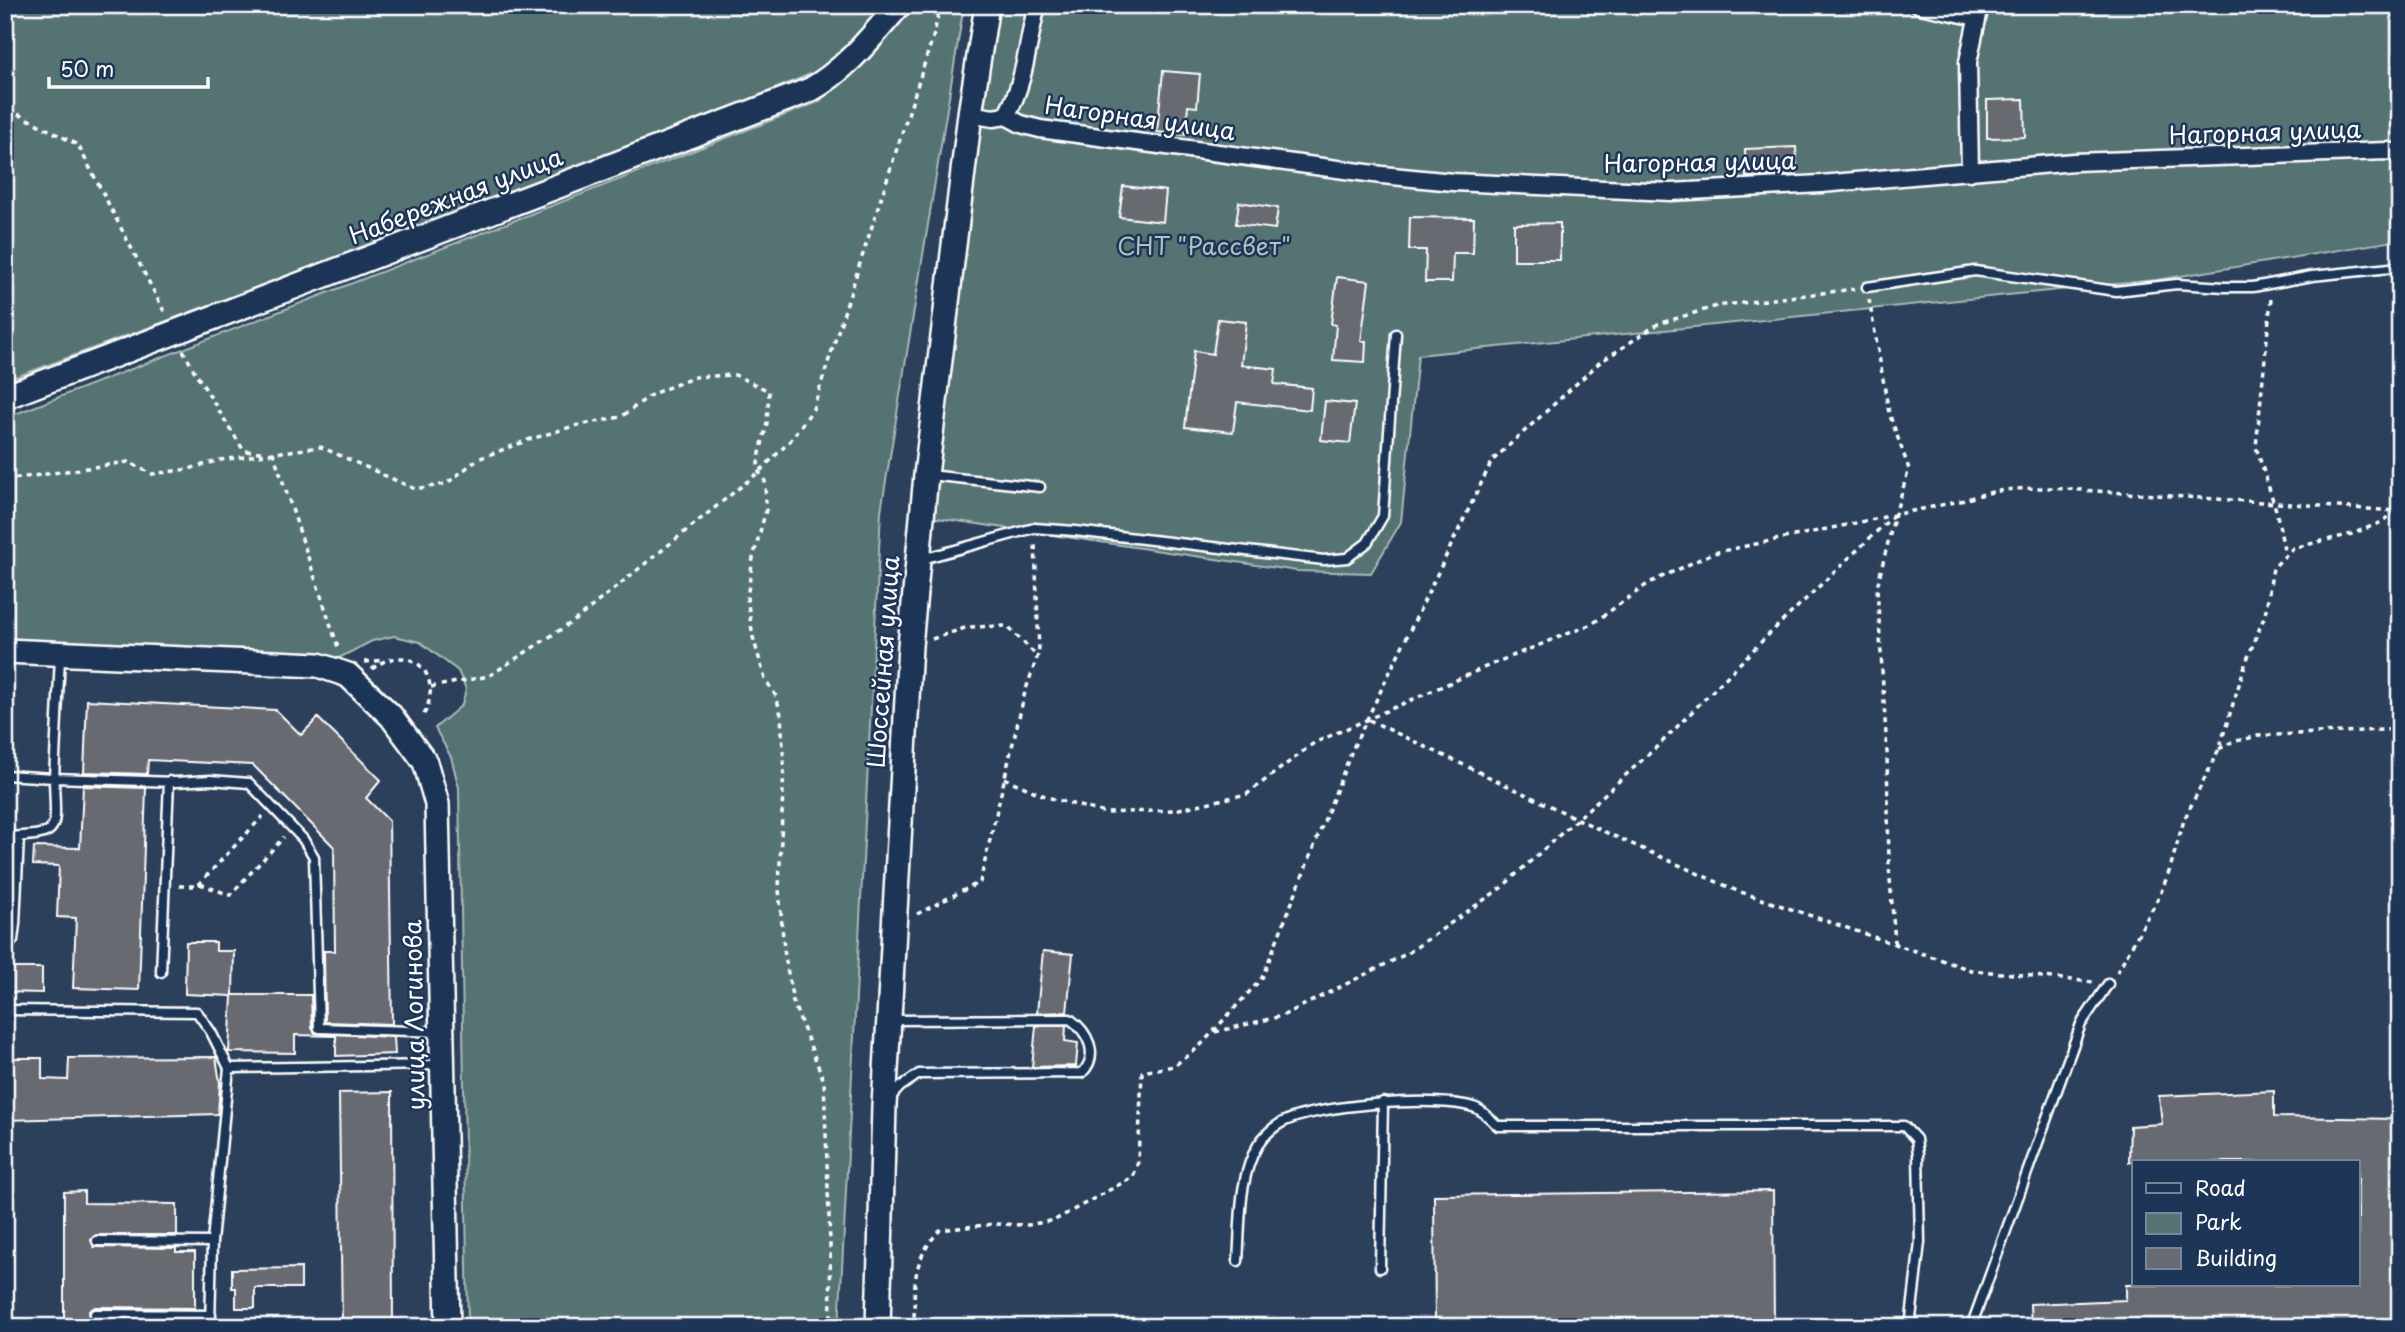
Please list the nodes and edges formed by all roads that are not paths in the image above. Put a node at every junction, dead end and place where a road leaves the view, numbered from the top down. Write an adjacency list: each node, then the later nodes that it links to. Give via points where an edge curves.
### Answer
1 (986, 5): 6 (street, Шоссейная улица)
2 (1037, 5): 7 (street, via 1023,78)
3 (1920, 5): 5 (street)
4 (897, 6): 13 (street, Набережная улица, via 849,61 810,90)
5 (1978, 11): 9 (street, via 1968,62)
6 (970, 114): 7 (street, Нагорная улица); 14 (street, Шоссейная улица)
7 (1006, 116): 9 (street, Нагорная улица, via 1040,129 1453,182 1671,192)
8 (2400, 154): 9 (street, Нагорная улица, via 2074,162)
9 (1970, 172)
10 (2400, 267): 11 (lane, via 2253,287 2177,284 2116,291 1975,271)
11 (1867, 287)
12 (1396, 334): 16 (lane, via 1382,516 1367,543 1347,558 1324,560 1034,528)
13 (5, 397)
14 (926, 475): 15 (lane); 16 (street, Шоссейная улица)
15 (1040, 487)
16 (918, 560): 28 (street, Шоссейная улица, via 892,925)
17 (5, 650): 18 (street)
18 (61, 654): 20 (lane); 29 (street, улица Логинова, via 318,665 348,675 391,716 425,761 436,804)
19 (5, 775): 20 (lane)
20 (54, 778): 21 (lane); 23 (lane, via 52,829)
21 (169, 781): 25 (lane); 29 (lane, via 249,783 303,839 314,857 320,1028)
22 (5, 837): 23 (lane)
23 (19, 837): 24 (lane, via 15,924 13,940)
24 (5, 949)
25 (161, 972)
26 (2108, 984): 44 (lane, via 2081,1024)
27 (5, 1010): 31 (lane, via 197,1012)
28 (890, 1020): 33 (street, Шоссейная улица); 33 (lane, via 1070,1019 1086,1034 1091,1055 1082,1073 919,1074)
29 (441, 1032): 30 (street, улица Логинова)
30 (442, 1065): 31 (lane); 41 (street, улица Логинова)
31 (229, 1068): 35 (lane)
32 (1383, 1102): 36 (lane, via 1305,1114 1268,1132 1245,1173); 37 (lane); 43 (lane, via 1474,1107 1498,1126 1904,1126 1916,1139 1918,1154 1920,1242)
33 (884, 1106): 42 (street, Шоссейная улица)
34 (97, 1241): 35 (lane)
35 (212, 1242): 39 (lane)
36 (1238, 1261)
37 (1380, 1268)
38 (95, 1314): 39 (lane)
39 (211, 1315): 40 (lane)
40 (210, 1327)
41 (448, 1327)
42 (878, 1327)
43 (1910, 1327)
44 (1971, 1327)

